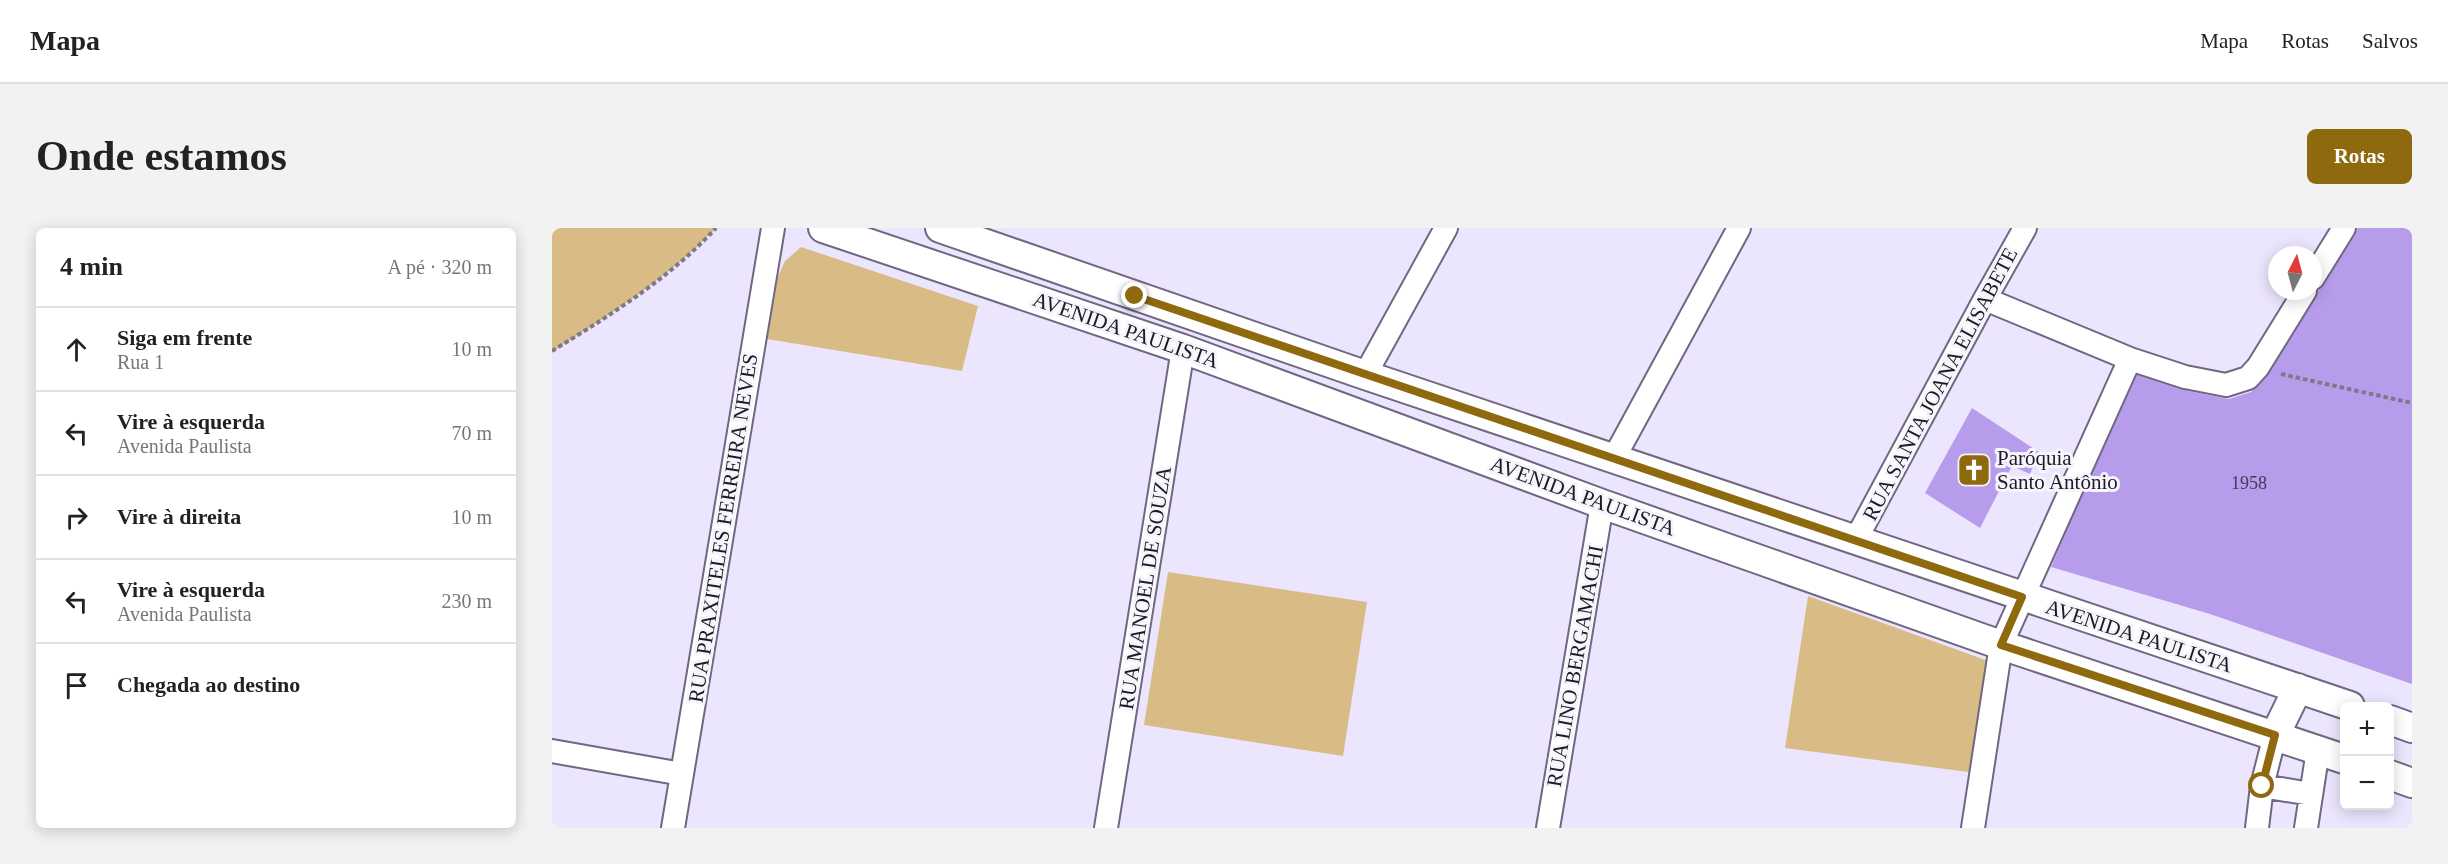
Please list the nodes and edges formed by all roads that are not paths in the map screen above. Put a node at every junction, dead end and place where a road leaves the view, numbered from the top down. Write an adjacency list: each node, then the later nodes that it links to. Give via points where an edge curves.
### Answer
1 (773, 228): 27 (street, RUA PRAXITELES FERREIRA NEVES)
2 (823, 228): 11 (street, AVENIDA PAULISTA)
3 (940, 228): 13 (street, AVENIDA PAULISTA)
4 (1446, 228): 13 (street)
5 (1739, 228): 14 (street)
6 (2025, 228): 9 (street, RUA SANTA JOANA ELISABETE)
7 (2344, 228): 8 (street)
8 (2322, 263)
9 (1985, 299): 12 (street); 16 (street, RUA SANTA JOANA ELISABETE)
10 (2299, 300): 12 (street, via 2248,378 2226,385)
11 (1183, 349): 15 (street, AVENIDA PAULISTA); 33 (street, RUA MANOEL DE SOUZA)
12 (2130, 359): 17 (street)
13 (1365, 375): 14 (street, AVENIDA PAULISTA)
14 (1614, 458): 16 (street, AVENIDA PAULISTA)
15 (1602, 504): 18 (street, AVENIDA PAULISTA); 34 (street, RUA LINO BERGAMACHI)
16 (1855, 541): 17 (street, AVENIDA PAULISTA)
17 (2022, 597): 18 (street); 19 (street, AVENIDA PAULISTA)
18 (2001, 645): 23 (street, AVENIDA PAULISTA); 35 (street)
19 (2298, 688): 20 (street, AVENIDA PAULISTA); 23 (street)
20 (2340, 703)
21 (2394, 721): 22 (street)
22 (2412, 728)
23 (2275, 735): 24 (street, AVENIDA PAULISTA); 30 (street)
24 (2318, 750): 26 (street, AVENIDA PAULISTA); 31 (street)
25 (552, 752): 27 (street)
26 (2340, 758)
27 (682, 774): 32 (street, RUA PRAXITELES FERREIRA NEVES)
28 (2394, 776): 29 (street)
29 (2412, 783)
30 (2262, 786): 31 (street); 36 (street)
31 (2311, 794): 37 (street)
32 (674, 828)
33 (1106, 828)
34 (1548, 828)
35 (1973, 828)
36 (2257, 828)
37 (2306, 828)

